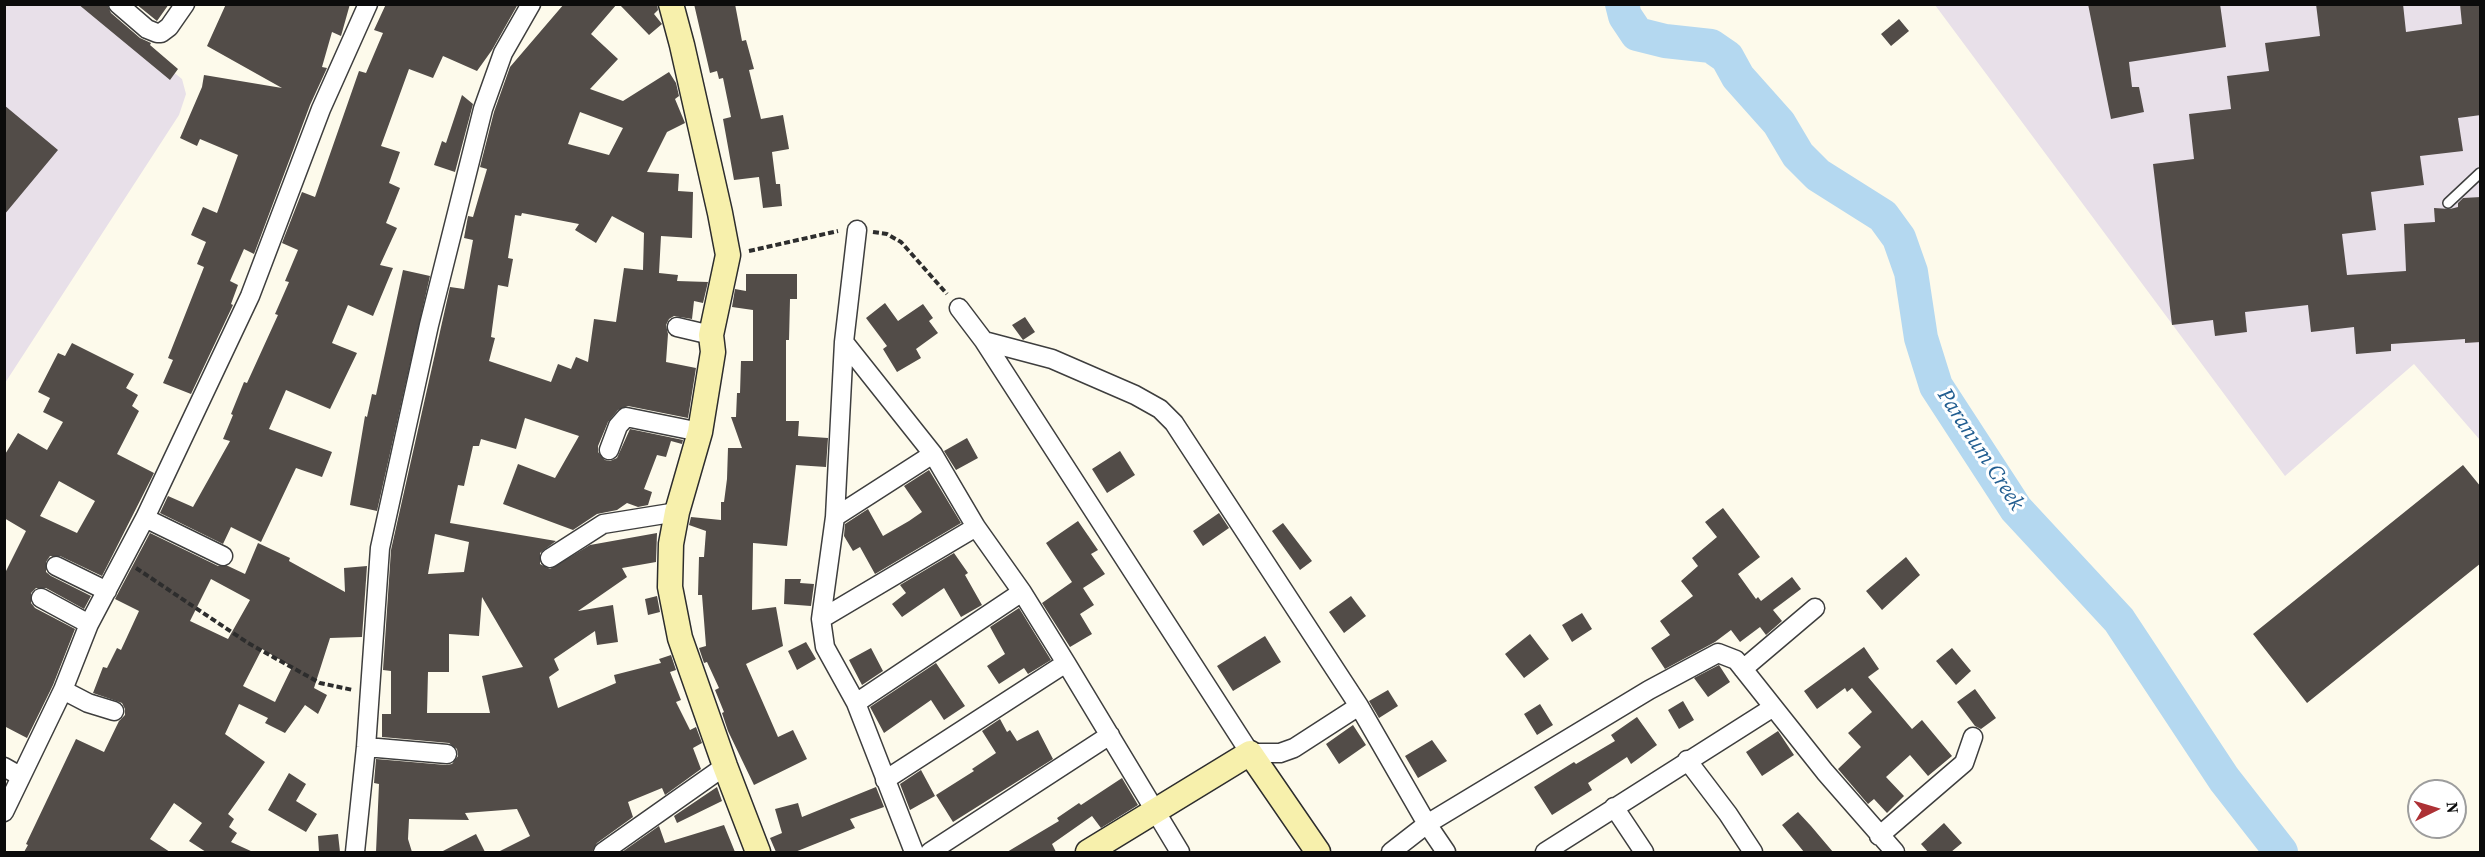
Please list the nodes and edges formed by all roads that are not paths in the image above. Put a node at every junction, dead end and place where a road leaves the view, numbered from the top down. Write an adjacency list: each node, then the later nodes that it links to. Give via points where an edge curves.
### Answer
1 (118, 4): 2 (street, via 147,29 161,33)
2 (185, 4)
3 (368, 4): 19 (street, via 321,109 250,296)
4 (531, 4): 39 (street, via 503,53 483,109 429,325 380,548)
5 (671, 4): 11 (street, via 728,255)
6 (2481, 173): 7 (lane)
7 (2448, 202)
8 (857, 230): 13 (street)
9 (959, 308): 12 (street)
10 (677, 327): 11 (street)
11 (711, 335): 14 (street, via 713,352)
12 (984, 341): 34 (street, via 1052,358 1160,408 1174,423); 40 (street)
13 (844, 342): 16 (street); 18 (street)
14 (700, 432): 15 (street, via 626,417); 17 (street)
15 (609, 450)
16 (933, 454): 18 (street); 20 (street)
17 (677, 512): 22 (street, via 603,524); 43 (street, via 671,544 673,607)
18 (835, 517): 28 (street)
19 (145, 518): 21 (street); 24 (street)
20 (976, 527): 25 (street); 28 (street)
21 (224, 556)
22 (550, 558)
23 (56, 566): 24 (street)
24 (107, 591): 29 (street)
25 (1022, 592): 30 (street); 33 (street)
26 (40, 598): 29 (street)
27 (1815, 608): 31 (street)
28 (821, 619): 33 (street, via 825,647)
29 (89, 624): 32 (street)
30 (1066, 663): 37 (street); 45 (street)
31 (1743, 669): 35 (street); 49 (street, via 1736,660 1718,653 1649,690)
32 (63, 690): 36 (street); 44 (street)
33 (856, 703): 45 (street)
34 (1359, 706): 40 (street, via 1294,748 1280,753); 49 (street)
35 (1772, 708): 42 (street); 50 (street)
36 (114, 711)
37 (1110, 735): 48 (street); 55 (street)
38 (1973, 737): 50 (street, via 1964,763)
39 (366, 747): 41 (street); 52 (street)
40 (1250, 753): 48 (street); 58 (street)
41 (447, 754)
42 (1688, 760): 46 (street); 63 (street)
43 (725, 766): 51 (street); 53 (street)
44 (12, 772): 47 (street)
45 (885, 780): 54 (street)
46 (1614, 807): 61 (street); 62 (street)
47 (4, 812)
48 (1156, 812): 56 (street); 57 (street)
49 (1427, 824): 59 (street); 60 (street)
50 (1879, 836): 64 (street)
51 (612, 850)
52 (355, 852)
53 (758, 852)
54 (914, 852)
55 (930, 852)
56 (1089, 852)
57 (1180, 852)
58 (1318, 852)
59 (1391, 852)
60 (1446, 852)
61 (1545, 852)
62 (1644, 852)
63 (1753, 852)
64 (1895, 852)

